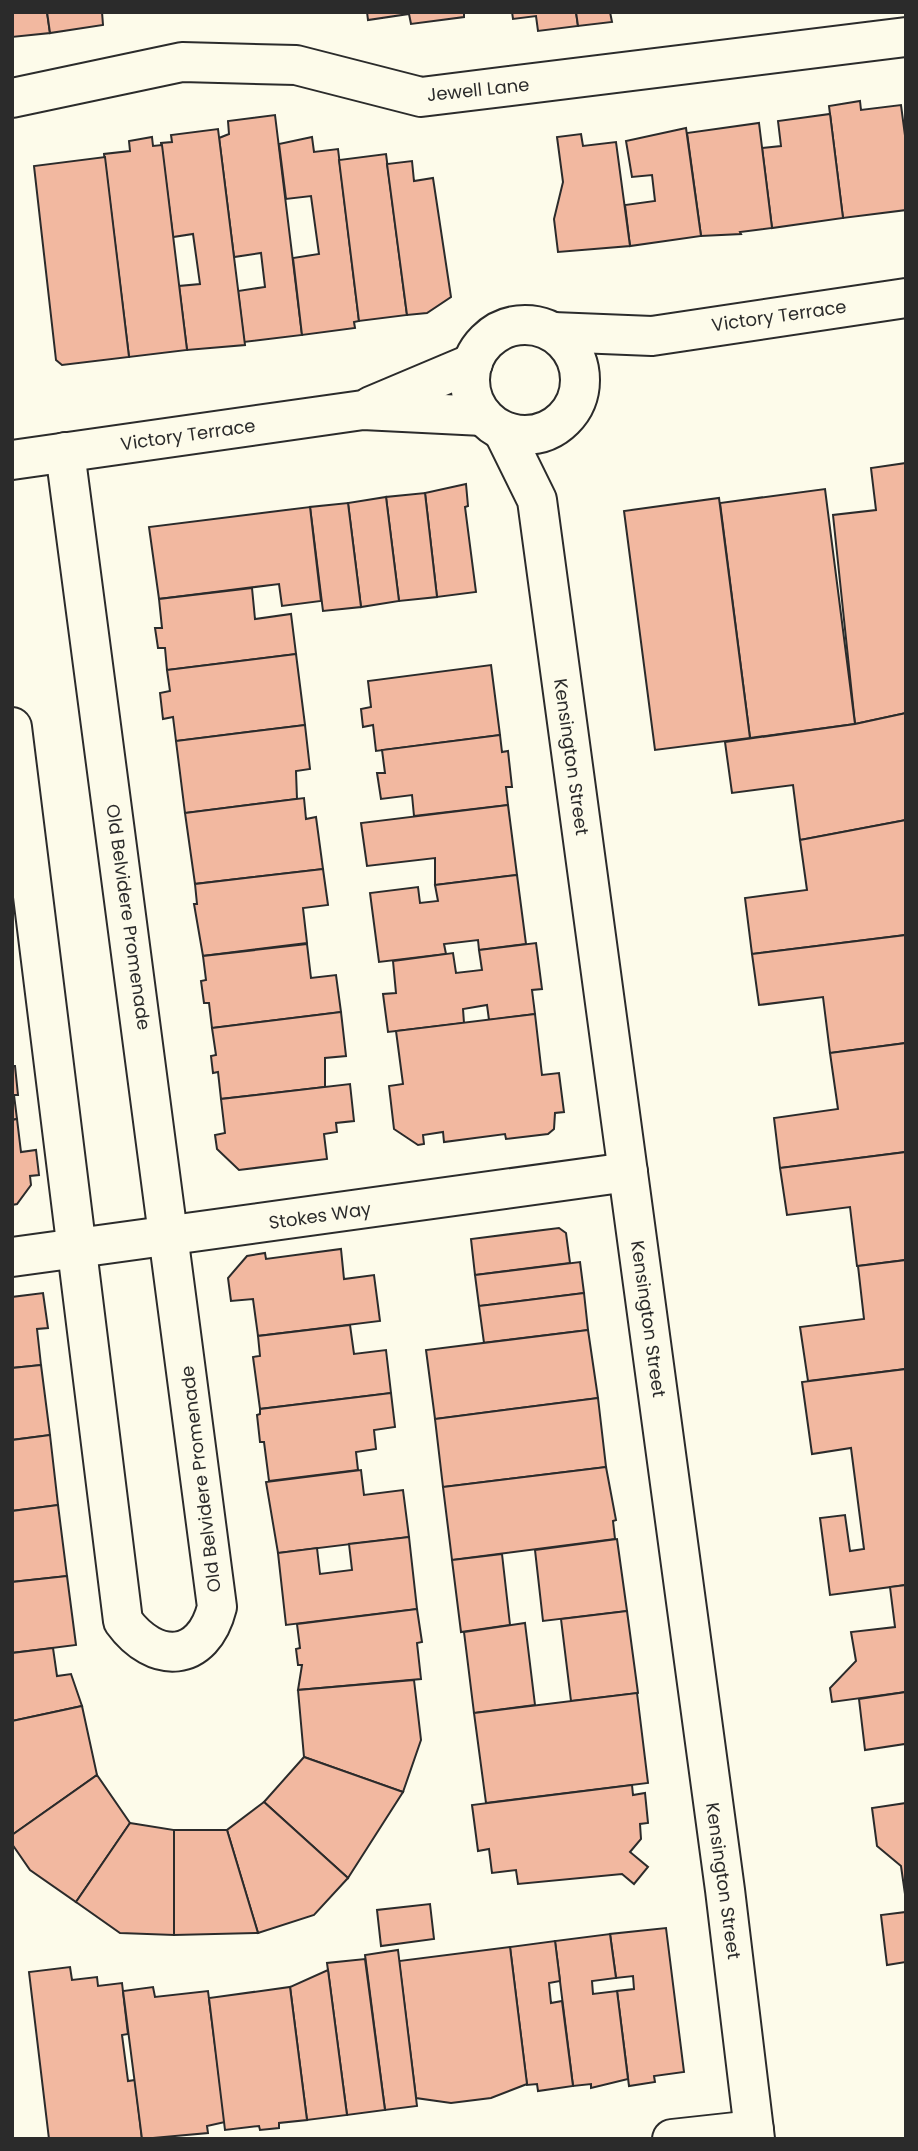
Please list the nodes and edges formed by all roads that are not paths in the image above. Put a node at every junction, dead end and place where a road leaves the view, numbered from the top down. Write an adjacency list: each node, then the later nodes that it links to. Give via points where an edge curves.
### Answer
1 (906, 37): 2 (street, Jewell Lane, via 421,97 296,65 182,62)
2 (12, 98)
3 (906, 298): 5 (street, Victory Terrace)
4 (553, 332): 5 (street, Victory Terrace); 6 (street, via 534,325 503,329 479,349); 7 (street, via 568,344)
5 (652, 336): 7 (street, Victory Terrace)
6 (473, 363): 8 (street, Victory Terrace); 9 (street, via 473,400)
7 (580, 380): 10 (street, via 571,412)
8 (363, 410): 9 (street, Victory Terrace); 11 (street, Victory Terrace)
9 (493, 424): 10 (street, via 532,435); 13 (street, Kensington Street)
10 (559, 424): 13 (street, Kensington Street)
11 (65, 452): 12 (street, Victory Terrace); 16 (street, Old Belvidere Promenade)
12 (12, 460)
13 (537, 500): 15 (street, Kensington Street)
14 (12, 727): 17 (street, Old Belvidere Promenade)
15 (628, 1172): 16 (street, Stokes Way); 19 (street, Kensington Street)
16 (170, 1237): 17 (street, Stokes Way); 17 (street, Old Belvidere Promenade, via 217,1606 203,1639 175,1651 147,1647 123,1622)
17 (77, 1247): 18 (street, Stokes Way)
18 (12, 1256)
19 (755, 2134): 20 (street)
20 (672, 2139)

